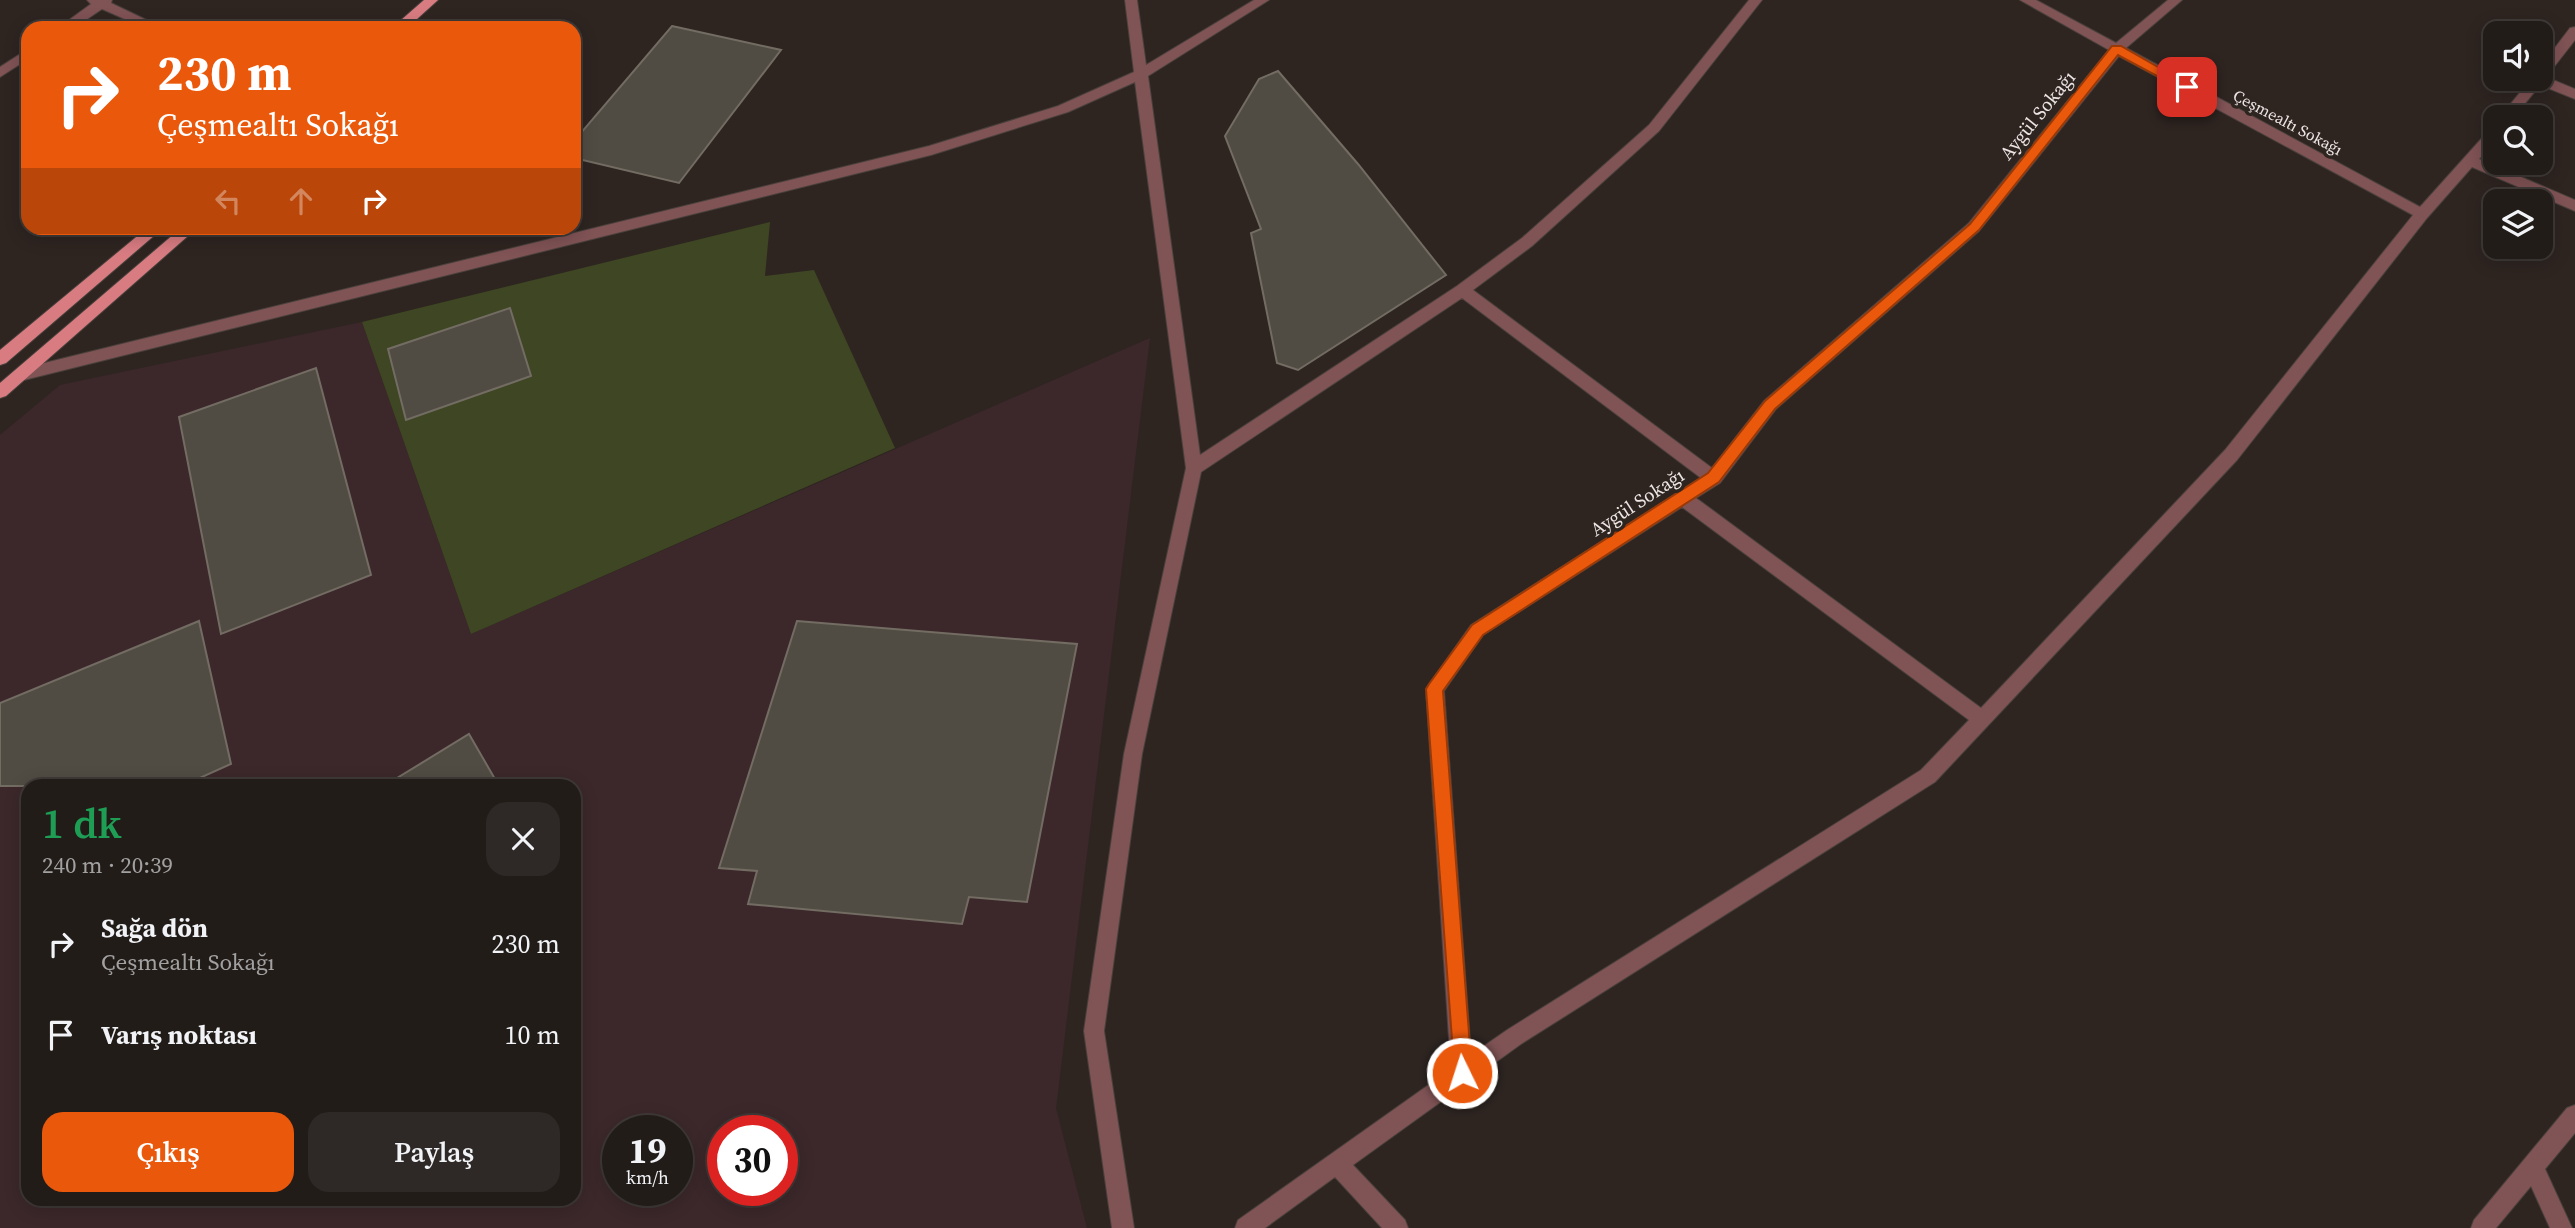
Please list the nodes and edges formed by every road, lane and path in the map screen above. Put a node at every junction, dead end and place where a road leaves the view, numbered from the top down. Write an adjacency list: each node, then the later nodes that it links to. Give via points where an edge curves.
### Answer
1 (432, 0): 10 (main road)
2 (1131, 0): 16 (street)
3 (1264, 0): 16 (street)
4 (1756, 0): 27 (street, via 1654,128 1527,242)
5 (2026, 0): 12 (street, Çeşmealtı Sokağı)
6 (2176, 0): 12 (street, Aygül Sokağı)
7 (100, 1): 8 (street); 9 (street)
8 (74, 21)
9 (141, 21)
10 (407, 21)
11 (2575, 30): 14 (street)
12 (2117, 49): 24 (street, Çeşmealtı Sokağı); 32 (street, Aygül Sokağı, via 1974,227 1770,405)
13 (21, 58): 15 (street)
14 (2553, 59)
15 (0, 73)
16 (1142, 74): 29 (street, via 1063,109 932,150); 31 (street)
17 (2553, 84): 19 (street)
18 (2528, 91): 20 (street)
19 (2575, 94)
20 (2517, 105)
21 (2483, 147): 22 (street)
22 (2472, 161): 23 (street); 24 (street)
23 (2575, 206)
24 (2422, 214): 34 (street, via 2231,456)
25 (148, 235): 28 (main road)
26 (182, 235): 29 (main road)
27 (1462, 290): 31 (street); 32 (street)
28 (0, 359)
29 (20, 375): 30 (main road)
30 (0, 392)
31 (1194, 468): 39 (street, via 1133,754 1094,1031)
32 (1714, 478): 33 (street, Aygül Sokağı)
33 (1683, 498): 34 (street); 35 (street, Aygül Sokağı, via 1477,630 1435,689)
34 (1982, 719): 35 (street, via 1928,776)
35 (1462, 1073): 37 (street)
36 (2575, 1116): 38 (street)
37 (1337, 1163): 40 (street); 41 (street)
38 (2534, 1167): 42 (street); 43 (street)
39 (1123, 1228)
40 (1246, 1228)
41 (1397, 1228)
42 (2482, 1228)
43 (2561, 1228)

